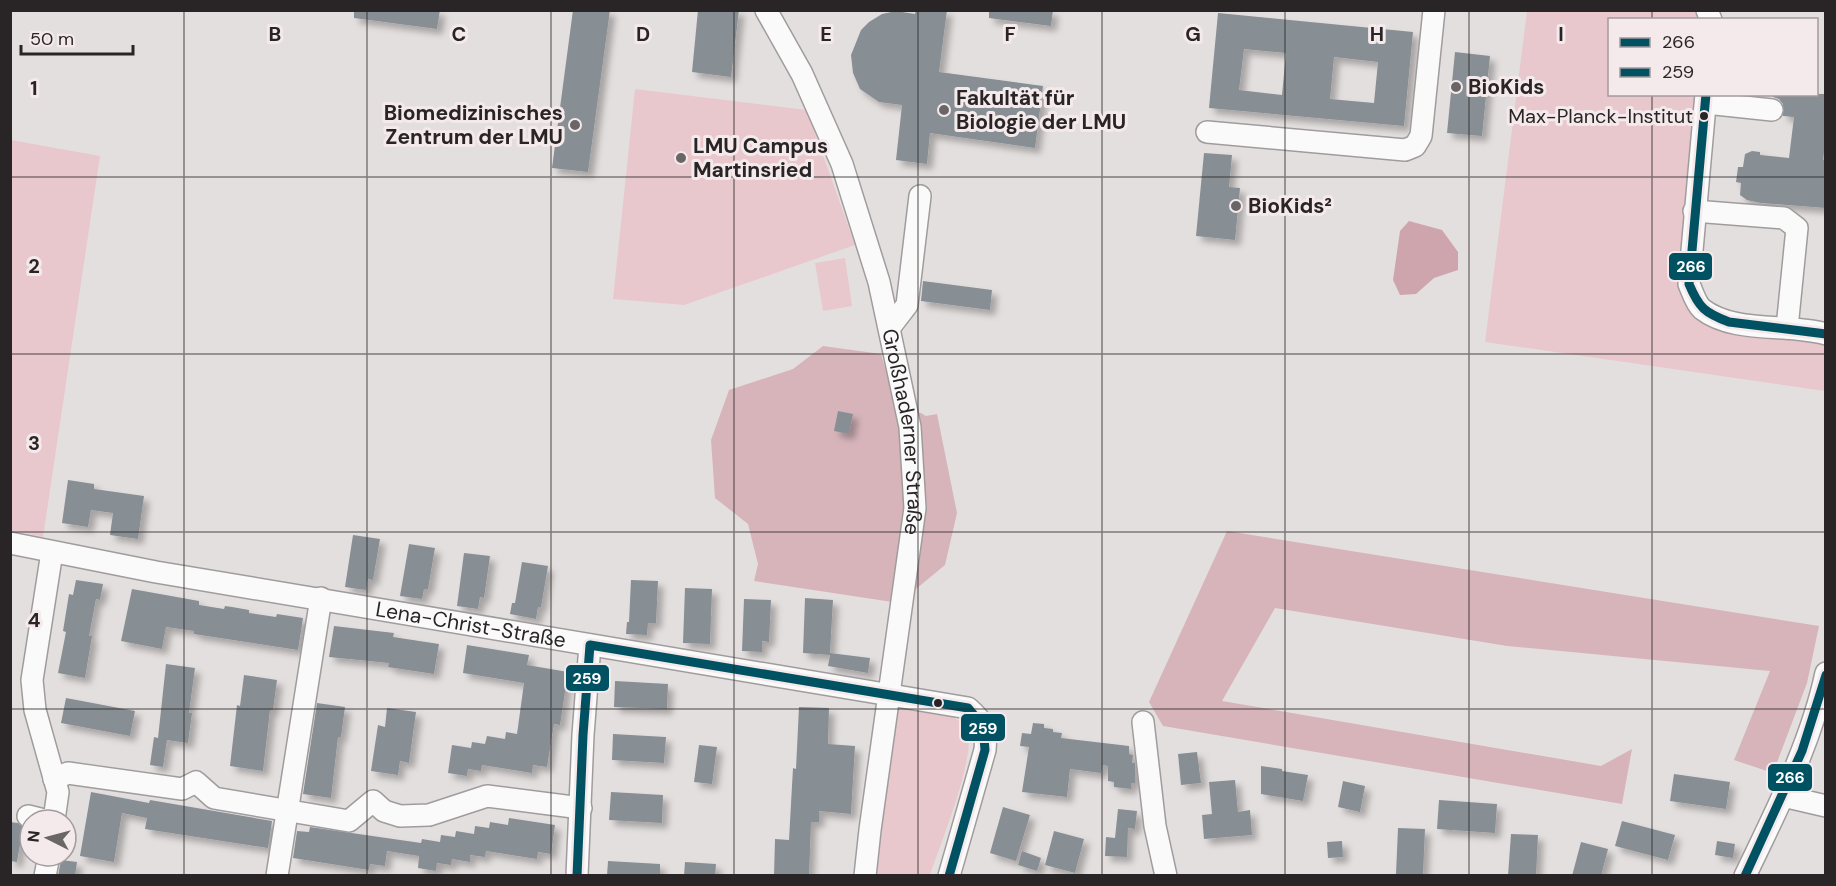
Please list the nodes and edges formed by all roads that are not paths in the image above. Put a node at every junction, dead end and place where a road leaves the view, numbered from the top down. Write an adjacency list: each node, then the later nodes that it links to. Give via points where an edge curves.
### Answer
1 (766, 10): 8 (street, Großhaderner Straße, via 802,74 842,164)
2 (1434, 10): 5 (street, via 1421,136 1415,146 1405,150)
3 (1706, 99): 4 (street); 7 (street)
4 (1772, 110)
5 (1206, 132)
6 (920, 196): 8 (street, via 907,305)
7 (1694, 211): 9 (street, via 1689,284 1700,308 1729,323); 9 (street, via 1784,218 1797,228)
8 (890, 327): 16 (street, Großhaderner Straße, via 910,427 915,508)
9 (1787, 328): 10 (street)
10 (1826, 334)
11 (10, 543): 12 (street, Lena-Christ-Straße)
12 (52, 552): 13 (street, Lena-Christ-Straße); 18 (street, via 32,680 34,710)
13 (321, 598): 14 (street, Lena-Christ-Straße); 23 (street)
14 (590, 645): 16 (street, Lena-Christ-Straße); 22 (street)
15 (1826, 673): 19 (street, via 1820,703)
16 (890, 694): 26 (street, Großhaderner Straße); 27 (street, Lena-Christ-Straße, via 968,708 979,718 986,733 982,765)
17 (1143, 722): 28 (street, via 1155,826)
18 (54, 779): 21 (street, via 58,792); 23 (street, via 68,773 182,789 196,782 214,798)
19 (1783, 796): 20 (street); 29 (street)
20 (1826, 806)
21 (56, 808)
22 (581, 808): 23 (street, via 487,796 429,815 400,816 384,811 373,801 349,821); 25 (street)
23 (287, 811): 24 (street)
24 (278, 876)
25 (577, 876)
26 (865, 876)
27 (949, 876)
28 (1166, 876)
29 (1745, 876)

